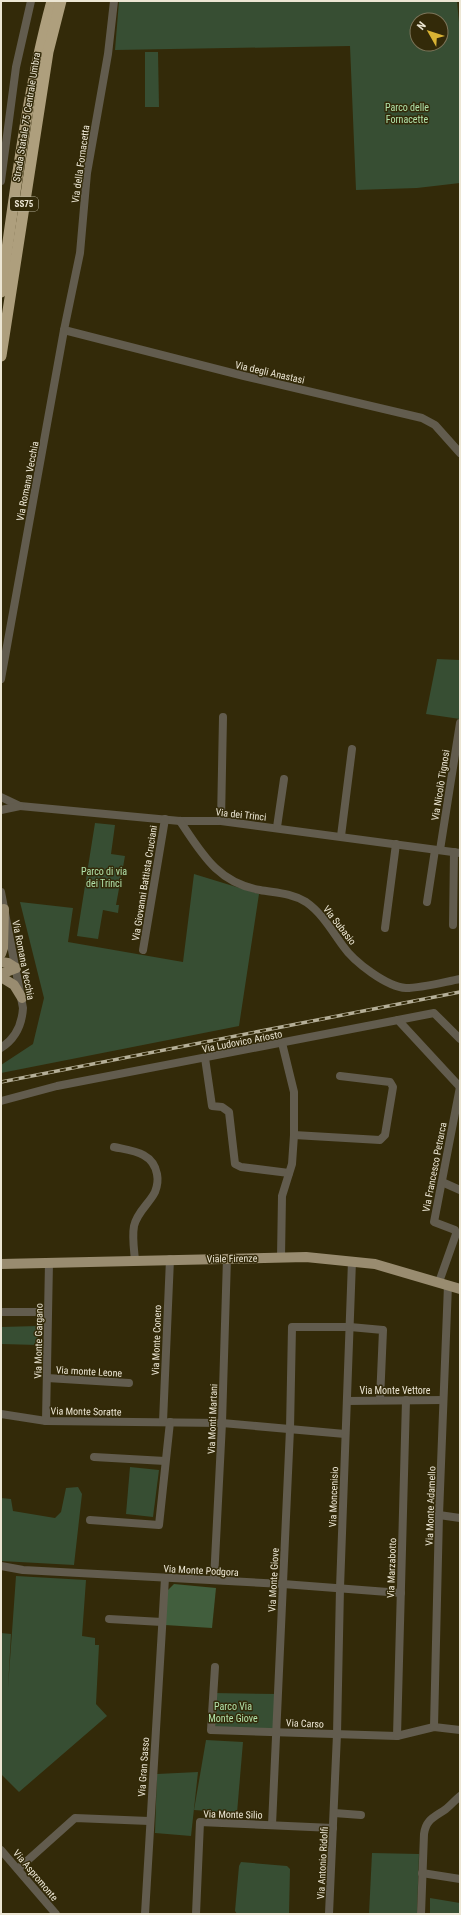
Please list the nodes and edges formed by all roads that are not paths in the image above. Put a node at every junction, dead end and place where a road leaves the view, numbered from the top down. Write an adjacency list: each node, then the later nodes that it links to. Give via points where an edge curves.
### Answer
1 (31, 1): 5 (street, via 16,67)
2 (52, 1): 6 (highway, Strada Statale 75 Centrale Umbra / SS75, via 38,53 29,102)
3 (61, 1): 8 (highway, Strada Statale 75 Centrale Umbra / SS75, via 48,52)
4 (114, 1): 7 (street, Via della Fornacetta, via 108,54 87,173 80,253)
5 (1, 181)
6 (1, 292)
7 (64, 330): 9 (street, Via degli Anastasi, via 422,418 435,425); 10 (street, Via Romana Vecchia, via 43,454)
8 (1, 356)
9 (460, 453)
10 (4, 634): 11 (street, Via Romana Vecchia)
11 (1, 678)
12 (223, 717): 21 (street)
13 (460, 723): 25 (street, Via Nicolò Tignosi)
14 (352, 749): 23 (street)
15 (284, 779): 22 (street)
16 (2, 798): 17 (street, Via dei Trinci)
17 (20, 806): 18 (street, Via dei Trinci); 19 (street, Via dei Trinci)
18 (2, 811)
19 (165, 819): 20 (street, Via dei Trinci); 32 (street, Via Giovanni Battista Cruciani)
20 (180, 821): 21 (street, Via dei Trinci); 37 (street, Via Subasio, via 203,856 226,878 258,890 287,894 313,907 346,950 360,963 392,984 405,988)
21 (221, 821): 22 (street, Via dei Trinci)
22 (277, 828): 23 (street, Via dei Trinci)
23 (340, 836): 24 (street, Via dei Trinci)
24 (396, 844): 25 (street, Via dei Trinci); 31 (street)
25 (438, 850): 26 (street, Via dei Trinci); 28 (street, Via Nicolò Tignosi)
26 (457, 852): 30 (street)
27 (1, 892): 29 (street, Via Romana Vecchia)
28 (427, 902)
29 (4, 909): 33 (main road); 35 (street, Via Romana Vecchia)
30 (453, 925)
31 (385, 928)
32 (143, 950)
33 (1, 954)
34 (1, 962): 35 (main road)
35 (16, 968): 36 (main road); 38 (street, Via Romana Vecchia)
36 (1, 975): 38 (main road, via 14,985)
37 (460, 979)
38 (22, 998): 42 (street, Via Romana Vecchia, via 22,1017 19,1026)
39 (398, 1020): 40 (street, Via Ludovico Ariosto, via 434,1013); 41 (street, Via Ludovico Ariosto); 45 (street)
40 (460, 1039)
41 (282, 1043): 43 (street, Via Ludovico Ariosto); 47 (street, via 294,1092)
42 (1, 1048)
43 (205, 1058): 46 (street, Via Ludovico Ariosto, via 57,1086); 49 (street, via 212,1106 222,1107 229,1112 235,1164)
44 (340, 1076): 47 (street, via 390,1082 393,1087 385,1135 380,1140)
45 (460, 1087): 50 (street, Via Francesco Petrarca)
46 (1, 1101)
47 (294, 1135): 49 (street)
48 (114, 1147): 55 (street, via 145,1155 156,1167 155,1192 141,1210 134,1226)
49 (289, 1173): 52 (street, via 282,1196)
50 (442, 1182): 51 (street); 59 (street, Via Francesco Petrarca, via 434,1222 455,1230 456,1234)
51 (460, 1190)
52 (281, 1257): 53 (main road, Viale Firenze); 56 (main road, Viale Firenze, via 306,1256)
53 (227, 1258): 54 (main road, Viale Firenze); 73 (street, Via Monti Martani)
54 (170, 1259): 55 (main road, Viale Firenze); 72 (street, Via Monte Conero)
55 (135, 1260): 57 (main road, Viale Firenze)
56 (352, 1261): 59 (main road, Viale Firenze, via 375,1264); 63 (street, Via Moncenisio)
57 (49, 1262): 58 (main road, Viale Firenze); 62 (street, Via Monte Gargano)
58 (1, 1264)
59 (443, 1284): 60 (main road, Viale Firenze); 68 (street, Via Monte Adamello)
60 (460, 1289)
61 (1, 1312): 62 (street)
62 (48, 1312): 64 (street, Via Monte Gargano)
63 (350, 1327): 66 (street, via 383,1330); 69 (street, Via Moncenisio); 74 (street, Via Monte Giove, via 292,1327)
64 (47, 1378): 65 (street, Via monte Leone); 71 (street, Via Monte Gargano)
65 (129, 1383)
66 (380, 1400): 67 (street, Via Monte Vettore); 69 (street, Via Monte Vettore)
67 (406, 1400): 68 (street, Via Monte Vettore); 86 (street, Via Marzabotto)
68 (443, 1400): 78 (street, Via Monte Adamello)
69 (347, 1401): 75 (street, Via Moncenisio)
70 (1, 1414): 71 (street, Via Monte Soratte)
71 (46, 1421): 72 (street, Via Monte Soratte)
72 (167, 1422): 73 (street, Via Monte Soratte); 77 (street)
73 (222, 1423): 74 (street); 83 (street, Via Monti Martani)
74 (290, 1429): 75 (street); 84 (street, Via Monte Giove)
75 (345, 1434): 85 (street, Via Moncenisio)
76 (94, 1457): 77 (street)
77 (165, 1461): 80 (street, via 159,1525)
78 (439, 1515): 79 (street); 90 (street, Via Monte Adamello)
79 (460, 1518)
80 (90, 1520)
81 (1, 1566): 82 (street, Via Monte Podgora, via 23,1570)
82 (165, 1578): 83 (street, Via Monte Podgora); 88 (street, Via Gran Sasso)
83 (214, 1580): 84 (street, Via Monte Podgora)
84 (283, 1584): 85 (street, Via Monte Podgora); 92 (street, Via Monte Giove)
85 (340, 1588): 86 (street, Via Monte Podgora); 93 (street, Via Moncenisio)
86 (401, 1593): 94 (street, Via Marzabotto)
87 (109, 1619): 88 (street)
88 (162, 1622): 98 (street, Via Gran Sasso)
89 (215, 1666): 92 (street, Via Carso, via 211,1730)
90 (434, 1727): 91 (street, Via Carso); 94 (street, Via Carso)
91 (460, 1730)
92 (276, 1732): 93 (street, Via Carso); 99 (street, Via Monte Giove)
93 (337, 1734): 94 (street, Via Carso); 96 (street, Via Antonio Ridolfi)
94 (397, 1736)
95 (460, 1796): 103 (street, via 426,1826)
96 (334, 1813): 97 (street, Via Antonio Ridolfi); 100 (street, Via Antonio Ridolfi)
97 (360, 1815)
98 (150, 1821): 102 (street, via 75,1818); 106 (street, Via Gran Sasso)
99 (272, 1825): 100 (street, Via Monte Silio); 107 (street, Via Monte Silio, via 200,1822)
100 (333, 1828): 108 (street, Via Antonio Ridolfi)
101 (1, 1850): 102 (street, Via Aspromonte)
102 (18, 1869): 105 (street, Via Aspromonte)
103 (422, 1873): 104 (street); 109 (street)
104 (460, 1879)
105 (56, 1914)
106 (145, 1914)
107 (196, 1914)
108 (329, 1914)
109 (420, 1914)

